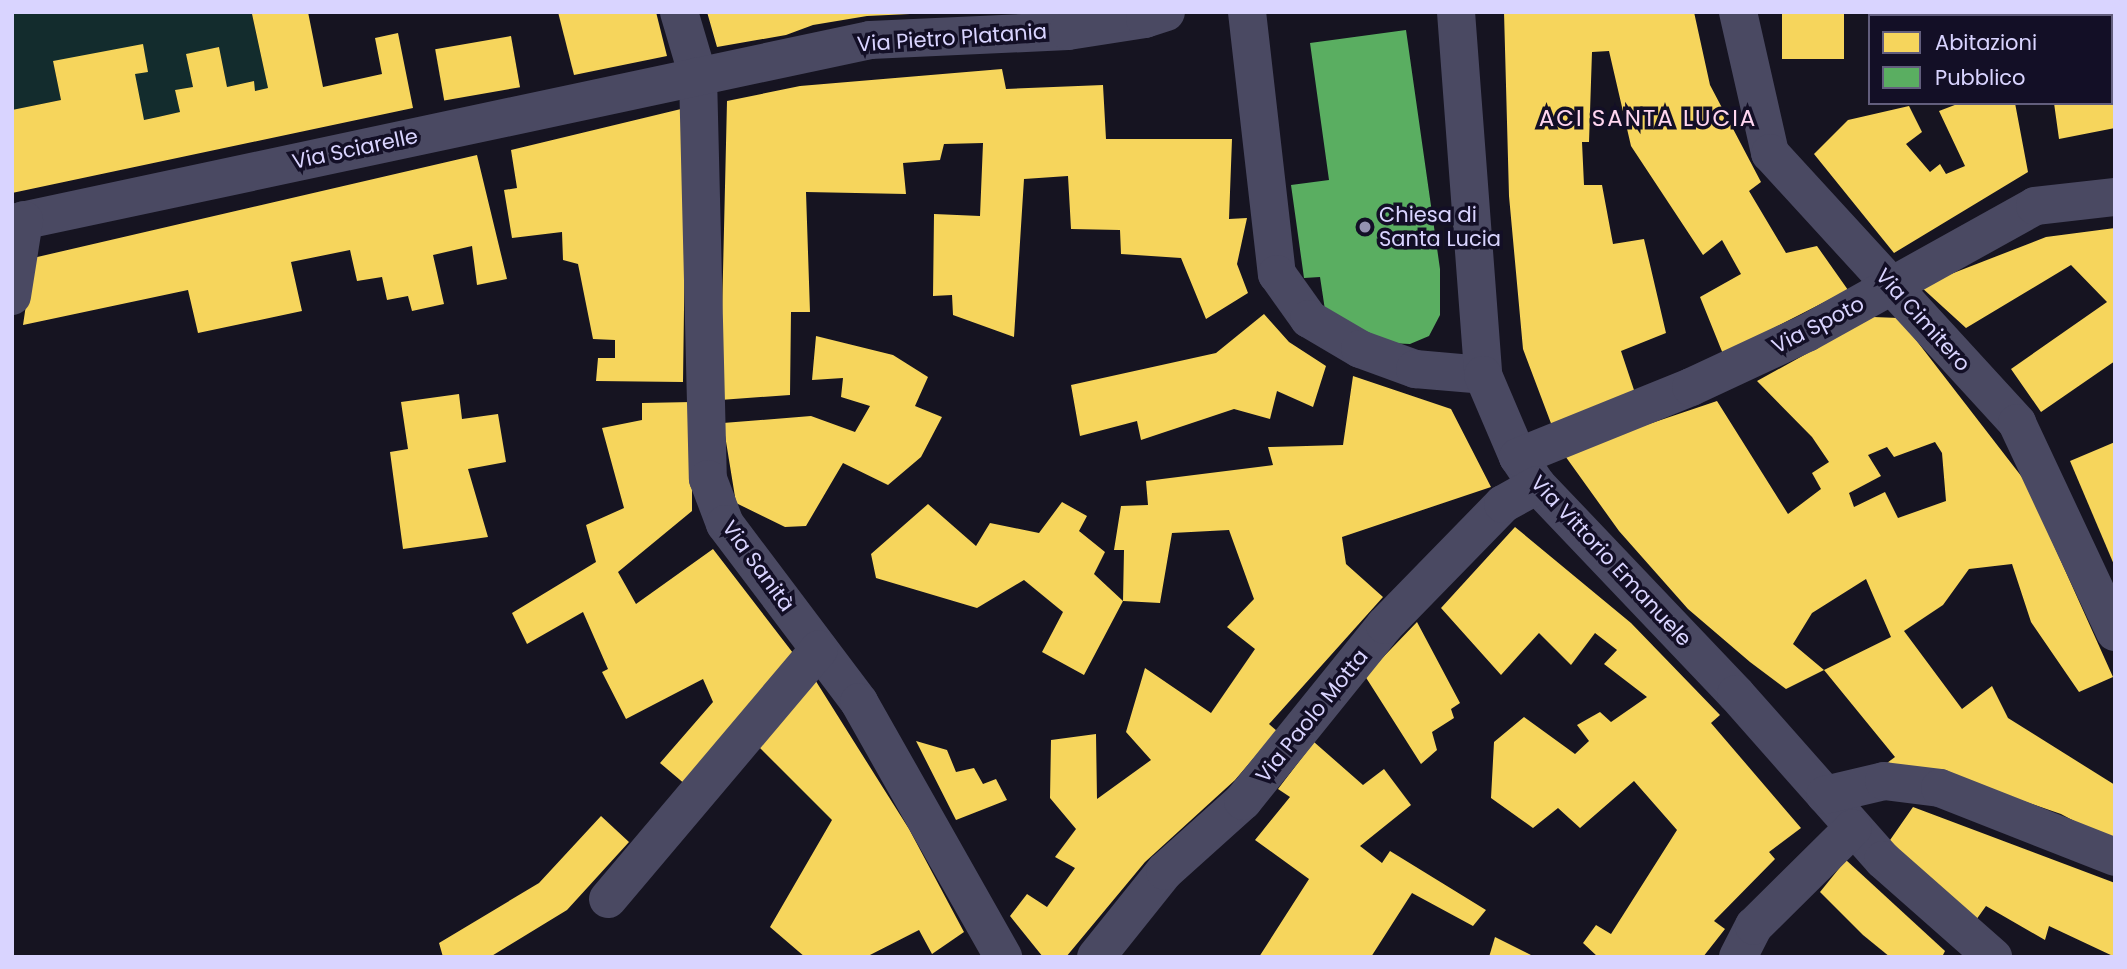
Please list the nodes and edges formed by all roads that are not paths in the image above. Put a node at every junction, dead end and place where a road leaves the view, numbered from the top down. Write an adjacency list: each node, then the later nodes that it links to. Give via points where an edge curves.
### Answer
1 (679, 12): 6 (street, Via Sanità)
2 (1166, 12): 6 (street, Via Pietro Platania, via 1068,30 870,40)
3 (1247, 12): 11 (street, via 1277,274 1309,319 1360,349 1415,369)
4 (1456, 12): 11 (street, Via Vittorio Emanuele)
5 (1738, 12): 9 (street, Via Cimitero, via 1770,153)
6 (698, 76): 8 (street, Via Sciarelle); 14 (street, Via Sanità, via 708,479 725,524)
7 (2115, 197): 9 (street, Via Spoto, via 2035,206)
8 (18, 222): 10 (street)
9 (1892, 286): 12 (street, Via Spoto); 13 (street, Via Cimitero, via 2017,423)
10 (12, 296)
11 (1483, 375): 12 (street, Via Vittorio Emanuele)
12 (1527, 471): 15 (street, Via Vittorio Emanuele); 20 (street, Via Paolo Motta, via 1503,505 1385,625 1243,801 1165,871)
13 (2115, 632)
14 (819, 649): 18 (street); 19 (street, Via Sanità, via 859,702)
15 (1825, 795): 16 (street, Via Vittorio Emanuele); 17 (street, via 1884,781 1940,789)
16 (1853, 828): 21 (street, via 1754,926); 22 (street, Via Vittorio Emanuele)
17 (2115, 858)
18 (608, 899)
19 (1003, 957)
20 (1096, 957)
21 (1738, 957)
22 (1993, 957)

